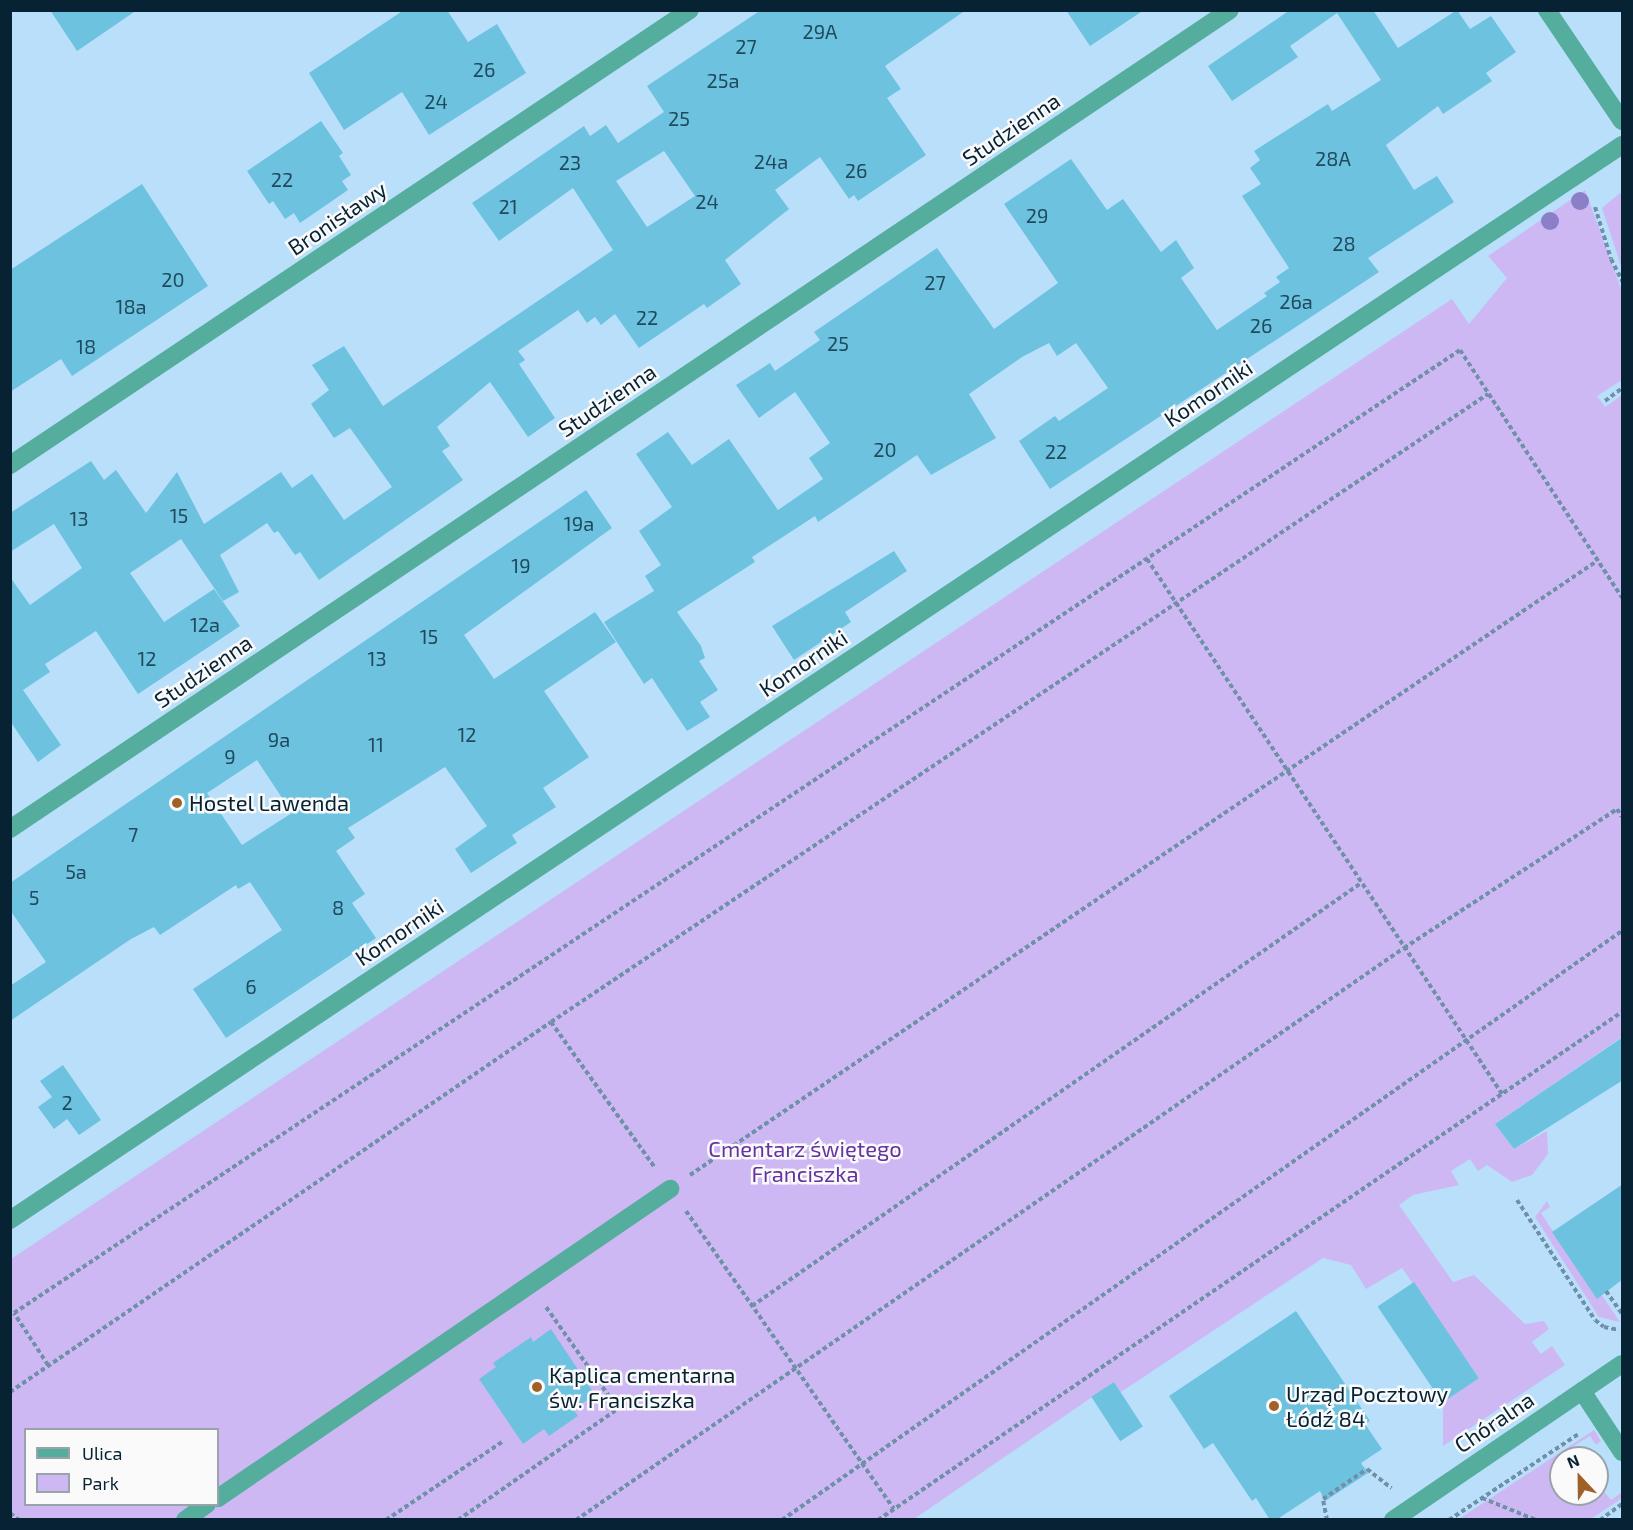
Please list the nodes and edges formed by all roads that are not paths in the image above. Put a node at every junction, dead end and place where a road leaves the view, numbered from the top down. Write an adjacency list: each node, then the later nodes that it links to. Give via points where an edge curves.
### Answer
1 (690, 10): 6 (street, Bronisławy)
2 (1230, 10): 7 (street, Studzienna)
3 (1548, 10): 4 (street)
4 (1623, 121)
5 (1623, 145): 9 (street, Komorniki)
6 (10, 465)
7 (10, 829)
8 (670, 1189): 13 (street)
9 (10, 1220)
10 (1623, 1364): 11 (street, Chóralna)
11 (1582, 1391): 12 (street); 16 (street, Chóralna)
12 (1623, 1452)
13 (219, 1496)
14 (204, 1506): 15 (street)
15 (185, 1520)
16 (1393, 1520)

